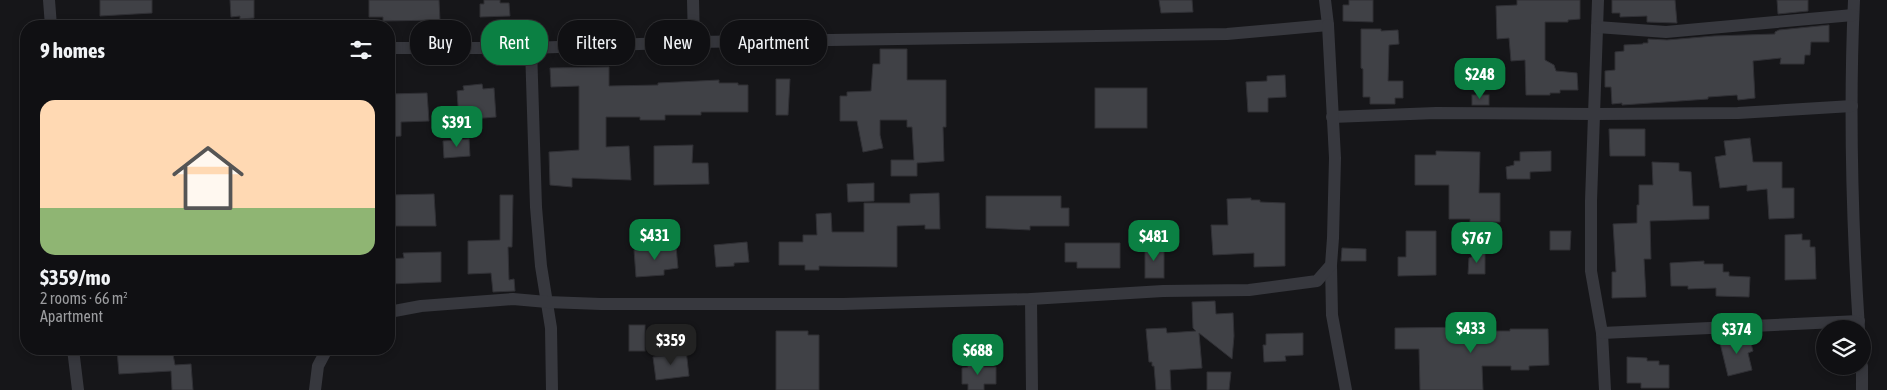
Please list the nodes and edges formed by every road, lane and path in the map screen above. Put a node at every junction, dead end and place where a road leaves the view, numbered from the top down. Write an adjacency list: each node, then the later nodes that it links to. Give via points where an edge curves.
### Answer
1 (49, 0): 7 (street)
2 (693, 0): 8 (street)
3 (1325, 0): 9 (street)
4 (1598, 0): 10 (street)
5 (1854, 0): 6 (street)
6 (1853, 15): 10 (street, via 1666,32); 17 (street)
7 (51, 20)
8 (693, 20)
9 (1328, 25): 11 (street, via 1227,34); 19 (street)
10 (1597, 27): 18 (street)
11 (710, 42)
12 (645, 44): 13 (street)
13 (548, 47)
14 (395, 48): 15 (street)
15 (481, 48)
16 (532, 65): 22 (street, via 536,207)
17 (1852, 106): 18 (street, via 1738,113); 24 (street)
18 (1595, 114): 19 (street, via 1436,113); 26 (street, via 1591,271)
19 (1332, 117): 20 (street, via 1335,199)
20 (1331, 266): 21 (street, via 1317,281 1250,290 1163,291); 34 (street, via 1332,315)
21 (1031, 300): 22 (street, via 843,304); 33 (street)
22 (547, 302): 23 (street, via 513,299); 32 (street, via 551,328)
23 (395, 311)
24 (1859, 320)
25 (1816, 326): 26 (street)
26 (1602, 333): 35 (street)
27 (74, 355): 30 (street)
28 (324, 355): 31 (street, via 318,366)
29 (1862, 375): 36 (street)
30 (78, 390)
31 (315, 390)
32 (552, 390)
33 (1032, 390)
34 (1346, 390)
35 (1605, 390)
36 (1862, 390)

